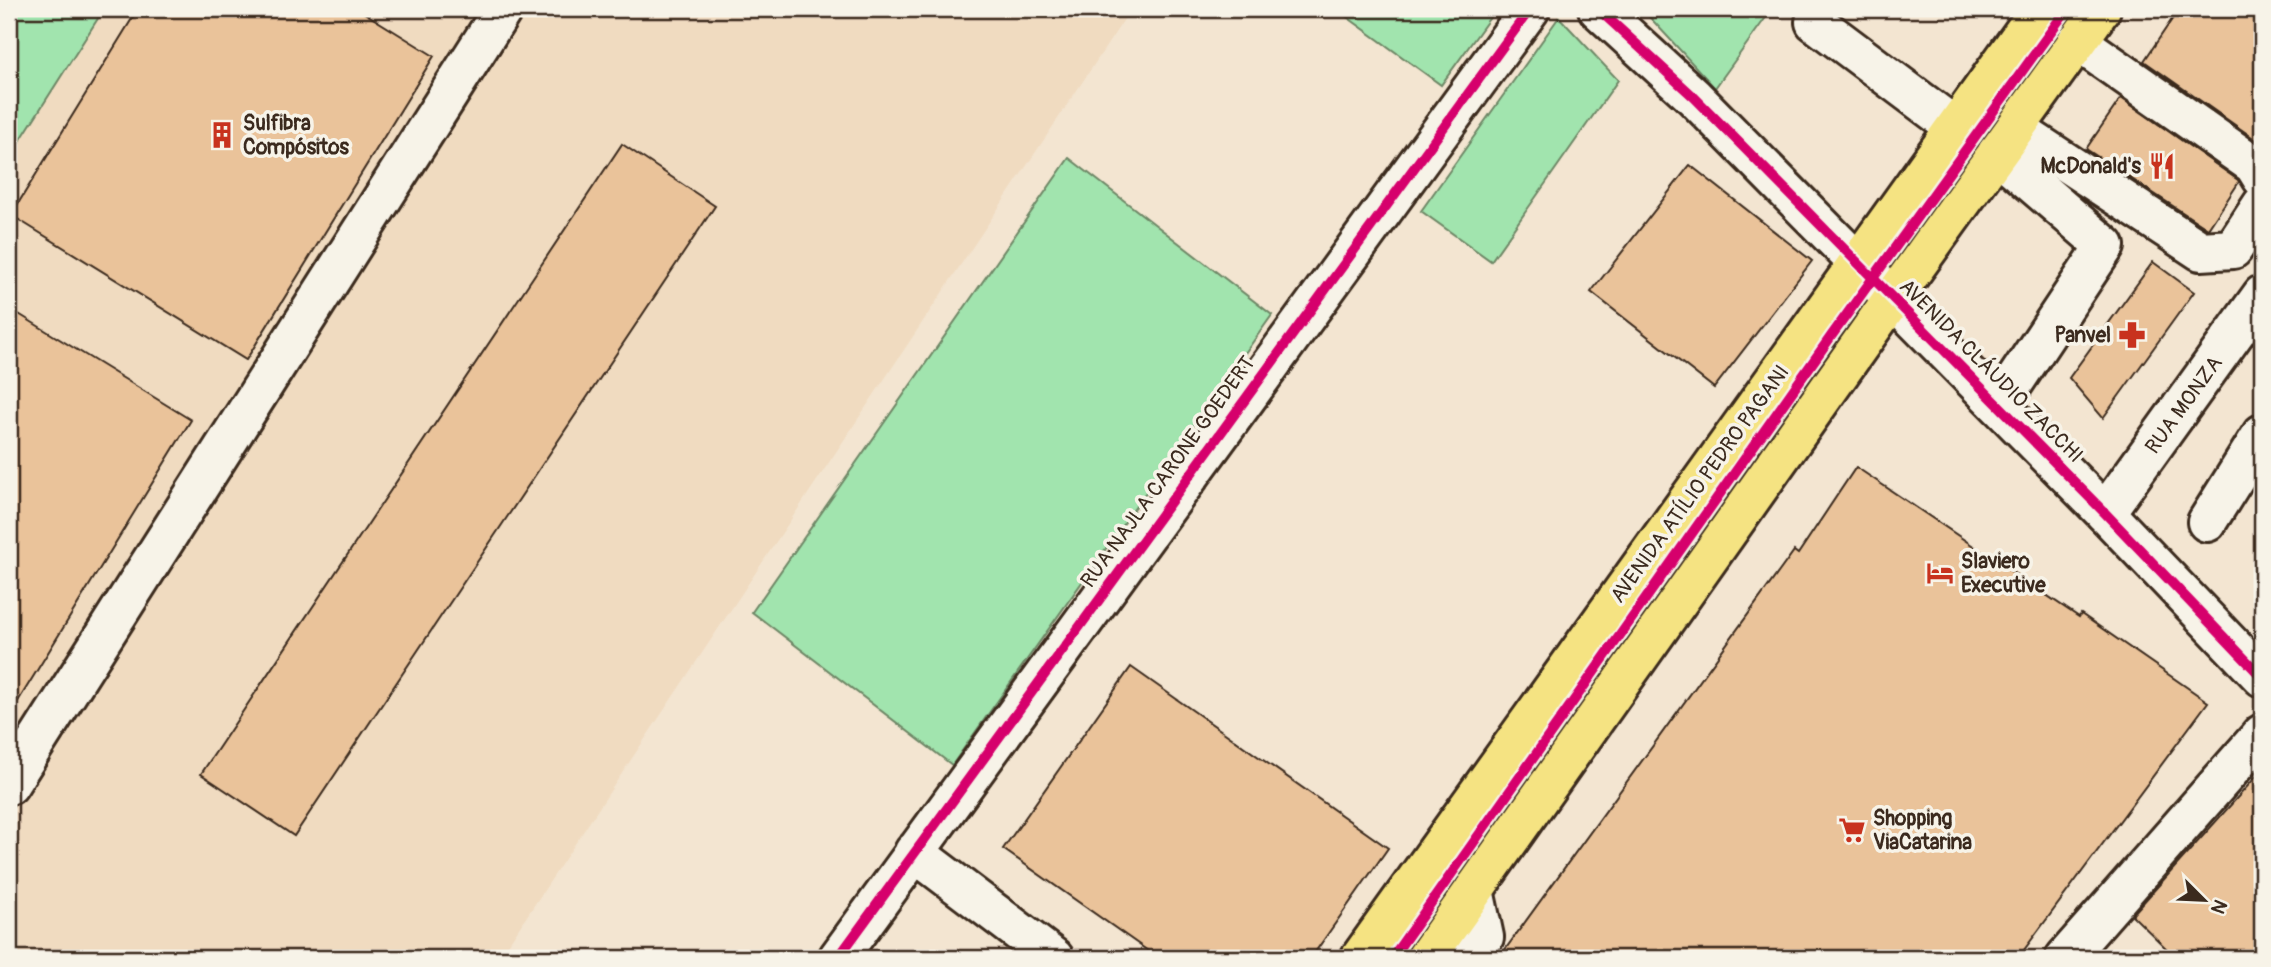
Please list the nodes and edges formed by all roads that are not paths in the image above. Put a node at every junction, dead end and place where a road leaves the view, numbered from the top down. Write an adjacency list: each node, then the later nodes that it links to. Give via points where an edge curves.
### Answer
1 (503, 9): 21 (street)
2 (1530, 9): 22 (street, RUA NAJLA CARONE GOEDERT)
3 (1598, 9): 12 (street, AVENIDA CLÁUDIO ZACCHI, via 1694,97)
4 (2040, 9): 8 (main road, AVENIDA ATÍLIO PEDRO PAGANI)
5 (2101, 9): 7 (main road)
6 (1815, 22): 8 (street)
7 (2077, 41): 9 (main road); 10 (street, via 2254,165)
8 (1955, 127): 12 (main road, AVENIDA ATÍLIO PEDRO PAGANI)
9 (2006, 141): 11 (street, via 2201,251 2233,249); 14 (main road); 15 (street, via 2105,246)
10 (2262, 178)
11 (2262, 205)
12 (1858, 264): 14 (street, AVENIDA CLÁUDIO ZACCHI); 26 (main road, AVENIDA ATÍLIO PEDRO PAGANI)
13 (2262, 295): 17 (street, RUA MONZA)
14 (1893, 298): 15 (street, AVENIDA CLÁUDIO ZACCHI); 23 (main road)
15 (1998, 405): 17 (street, AVENIDA CLÁUDIO ZACCHI)
16 (2262, 434): 18 (street)
17 (2105, 513): 19 (street, AVENIDA CLÁUDIO ZACCHI)
18 (2207, 522)
19 (2262, 677)
20 (2262, 734): 29 (street)
21 (9, 785)
22 (914, 852): 24 (street, RUA NAJLA CARONE GOEDERT); 25 (street)
23 (1474, 890): 27 (main road); 28 (street, via 1484,937)
24 (838, 958)
25 (1054, 958)
26 (1360, 958)
27 (1426, 958)
28 (1469, 958)
29 (2065, 958)

